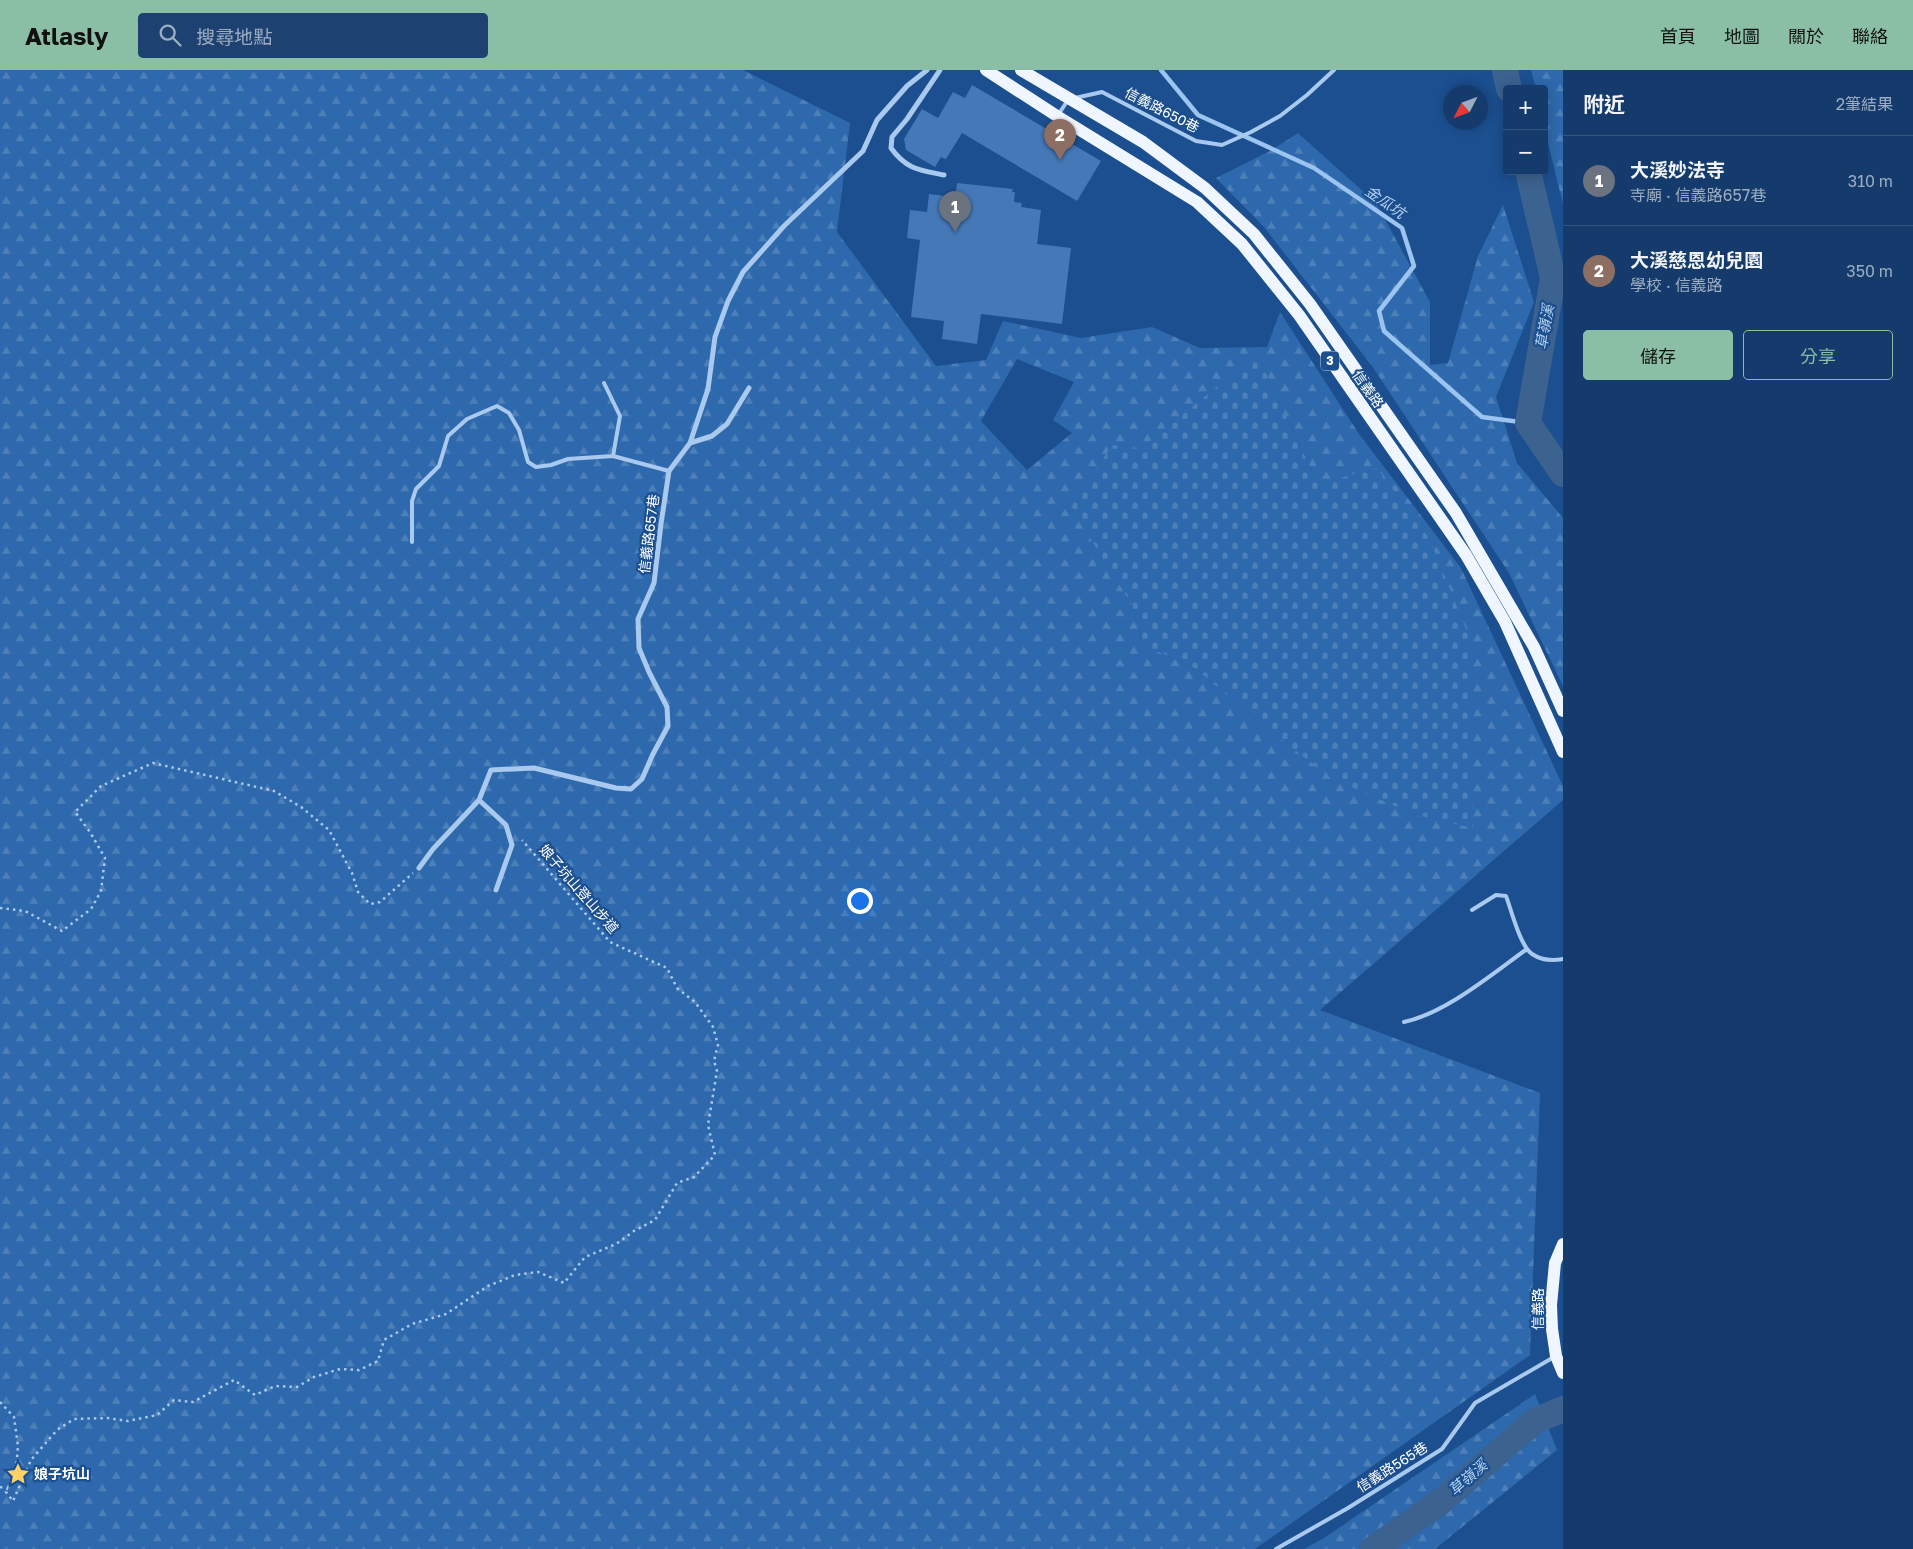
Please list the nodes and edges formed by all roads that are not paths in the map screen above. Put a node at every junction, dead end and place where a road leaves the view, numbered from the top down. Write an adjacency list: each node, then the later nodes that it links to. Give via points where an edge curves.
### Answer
1 (927, 70): 11 (street, 信義路657巷, via 907,86 877,120 863,151 784,226 743,272 715,337 708,389)
2 (940, 70): 8 (street, via 892,137 891,148 900,161 921,171)
3 (986, 70): 7 (main road, 信義路 / 3)
4 (1021, 70): 6 (main road, 信義路 / 3)
5 (1334, 70): 6 (lane, 信義路650巷, via 1280,116 1222,144 1196,141 1102,92)
6 (1069, 99): 7 (lane); 15 (main road, 信義路 / 3, via 1158,153 1205,188 1254,234 1310,304 1456,513 1534,647)
7 (1057, 116): 16 (main road, 信義路 / 3, via 1197,202 1242,244 1299,315 1466,555 1505,622)
8 (944, 175)
9 (604, 384): 12 (lane, via 620,416)
10 (749, 388): 11 (street, via 727,424 712,436)
11 (690, 443): 13 (street, 信義路657巷)
12 (612, 456): 13 (lane); 14 (lane, via 568,459 536,468 528,462 519,430 509,412 497,406 467,420 448,436 439,466 416,489 412,501)
13 (670, 471): 17 (street, 信義路657巷, via 654,583 638,619 639,648 667,707 668,726 642,779 631,789 534,768 491,770)
14 (412, 542)
15 (1563, 711)
16 (1563, 752)
17 (479, 800): 18 (street); 19 (street, via 506,825 512,845)
18 (419, 868)
19 (496, 890)
20 (1472, 910): 21 (lane, via 1496,895 1506,896)
21 (1527, 949): 22 (lane, via 1552,961); 23 (lane, via 1465,993 1419,1019)
22 (1563, 959)
23 (1404, 1022)
24 (1563, 1244): 25 (main road, 信義路, via 1555,1263 1551,1305)
25 (1556, 1356): 26 (main road, 信義路); 27 (lane, 信義路565巷, via 1475,1403 1442,1449)
26 (1563, 1373)
27 (1276, 1549)

